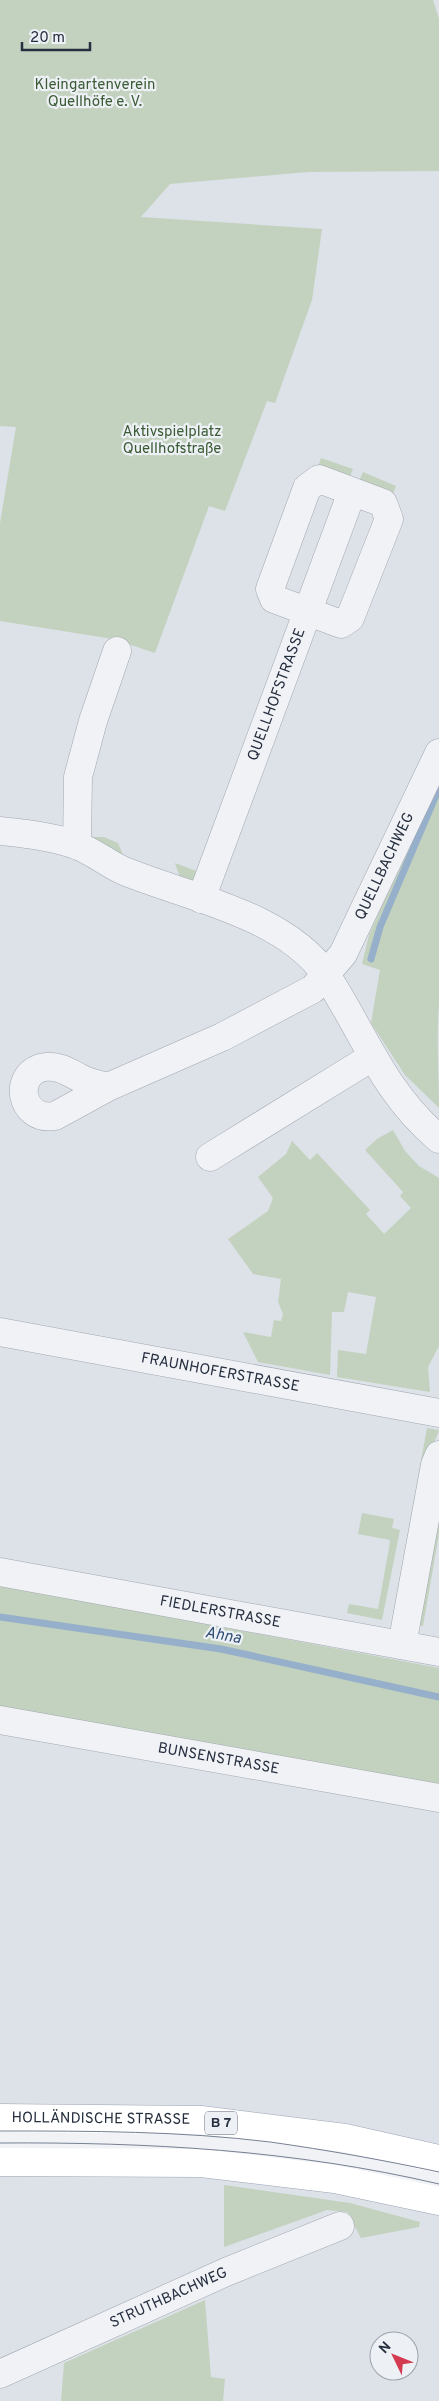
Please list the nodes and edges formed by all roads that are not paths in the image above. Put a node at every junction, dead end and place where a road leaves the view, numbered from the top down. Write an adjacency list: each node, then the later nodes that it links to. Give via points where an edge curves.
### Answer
1 (352, 492): 2 (street, QUELLHOFSTRASSE); 2 (street, via 319,479 307,488 270,589 274,599); 2 (street, via 383,503 388,519 350,618 340,624)
2 (306, 611): 7 (street, QUELLHOFSTRASSE)
3 (117, 651): 6 (street, via 78,777)
4 (439, 753): 8 (street, QUELLBACHWEG, via 359,926 344,954)
5 (0, 831): 6 (street)
6 (77, 845): 7 (street, via 123,870)
7 (201, 899): 8 (street, via 281,934 307,954)
8 (325, 975): 9 (street); 10 (street, QUELLBACHWEG, via 313,988 222,1037)
9 (372, 1057): 11 (street, via 399,1098); 12 (street)
10 (108, 1087)
11 (439, 1139)
12 (210, 1157)
13 (0, 1332): 14 (street, FRAUNHOFERSTRASSE)
14 (439, 1413)
15 (439, 1455): 17 (street)
16 (0, 1572): 17 (street, FIEDLERSTRASSE)
17 (402, 1645): 18 (street, FIEDLERSTRASSE)
18 (439, 1652)
19 (0, 1720): 20 (street, BUNSENSTRASSE)
20 (439, 1798)
21 (0, 2118): 23 (main road, HOLLÄNDISCHE STRASSE / B 7, via 201,2120 345,2138)
22 (0, 2137): 25 (street, via 120,2138 267,2148 336,2157)
23 (439, 2159)
24 (0, 2162): 26 (main road, via 201,2163 335,2179)
25 (439, 2178)
26 (439, 2201)
27 (340, 2226): 28 (street, STRUTHBACHWEG, via 226,2272)
28 (0, 2374)

